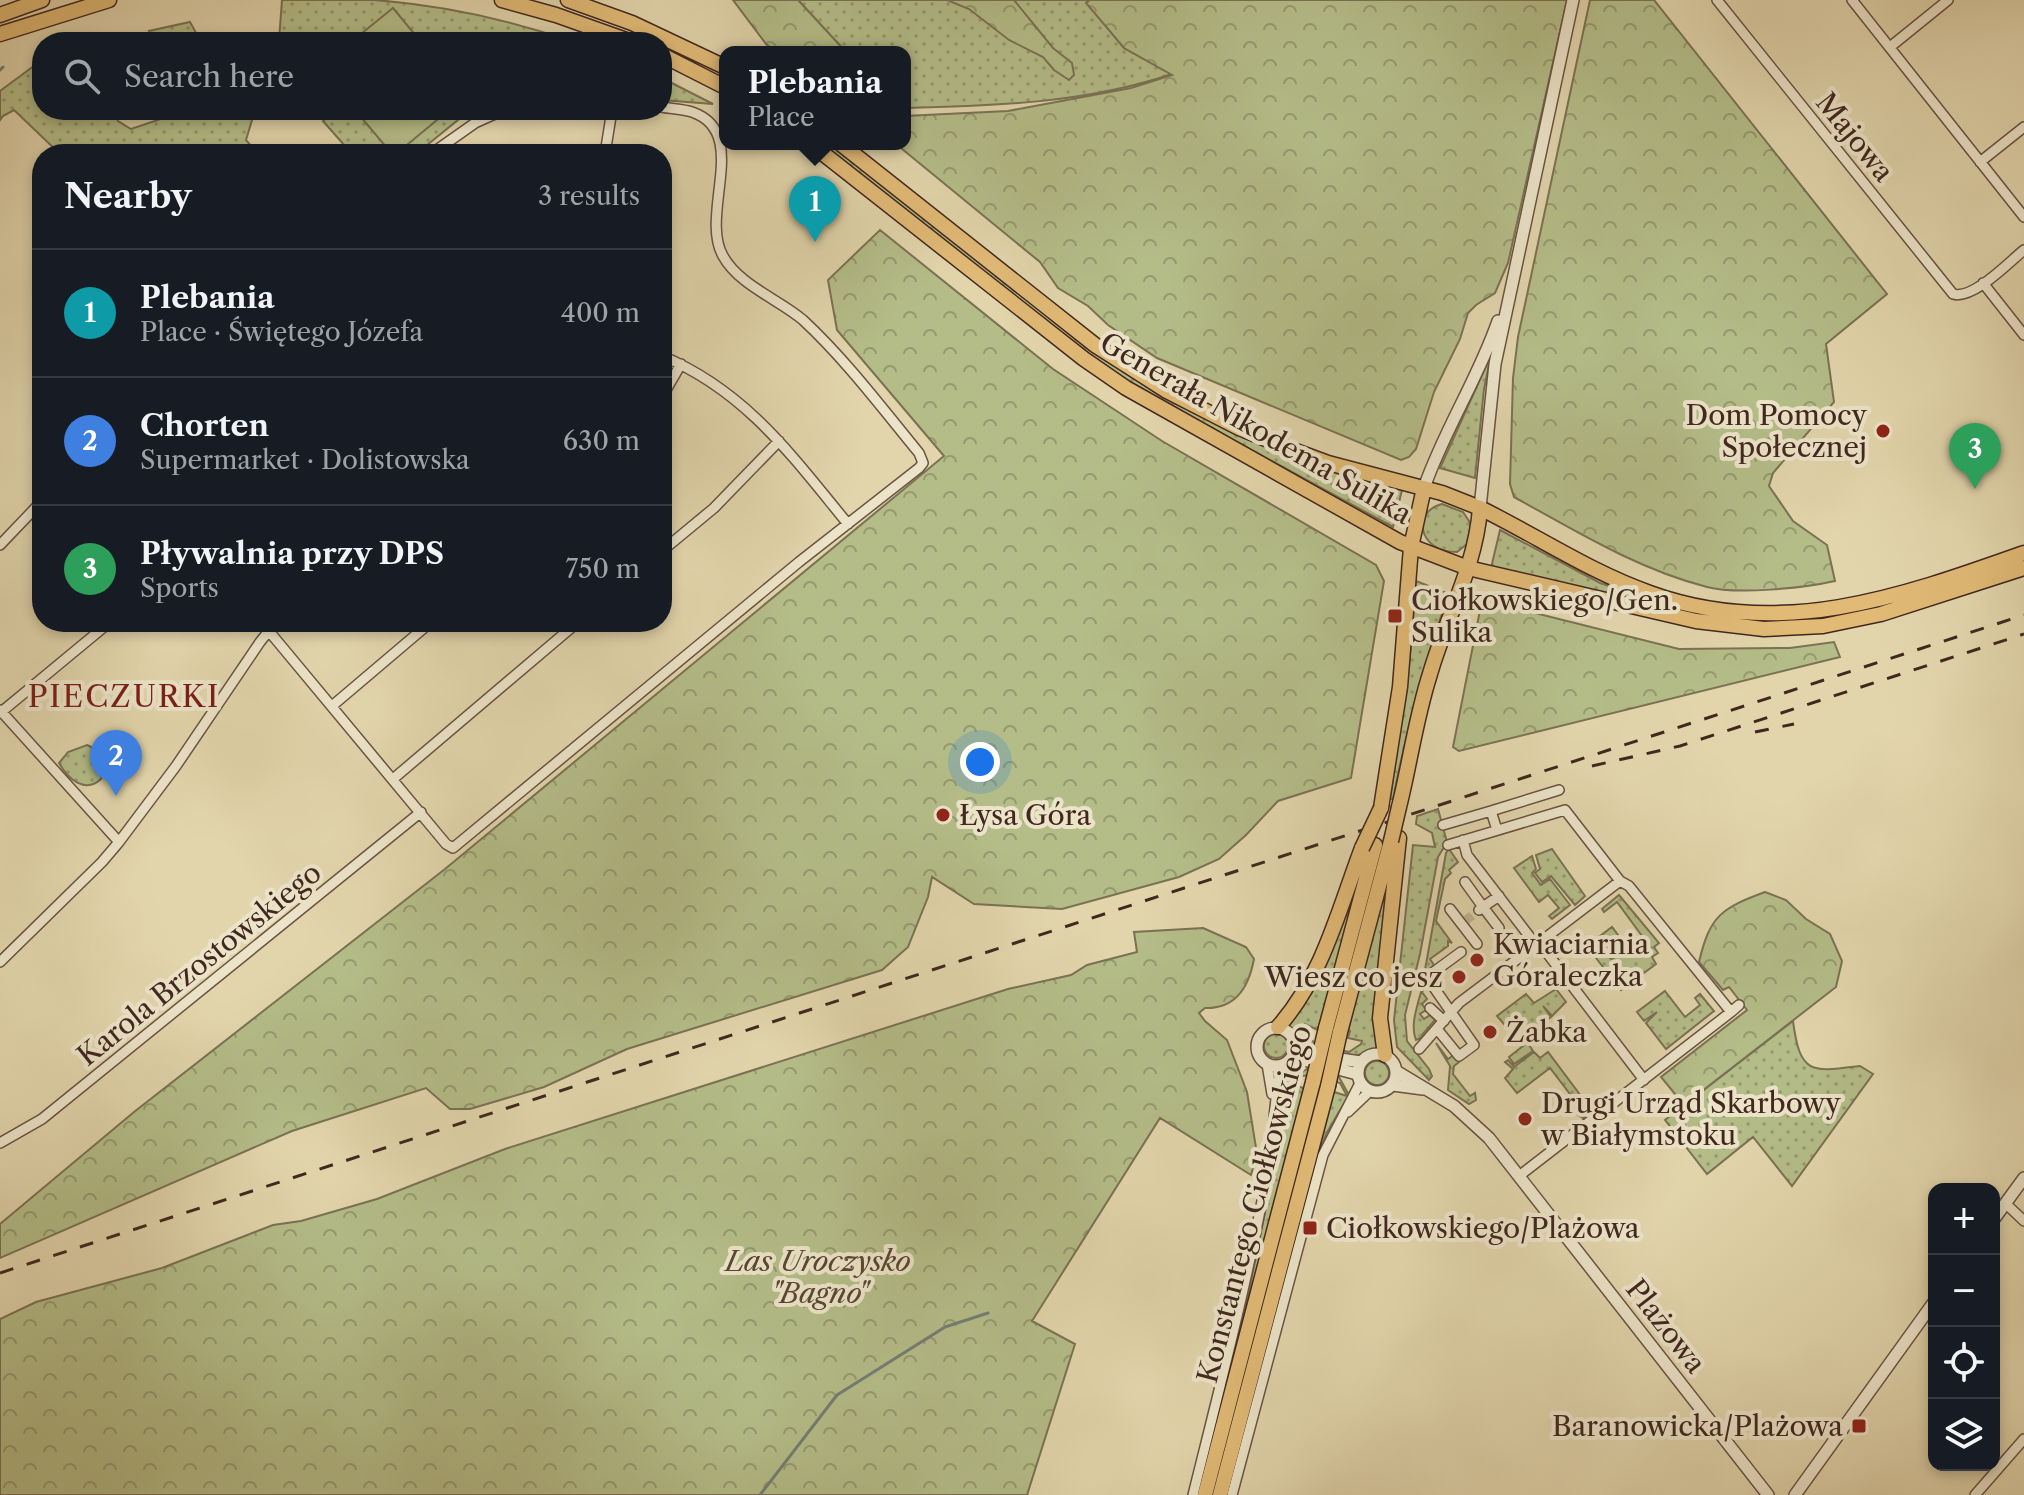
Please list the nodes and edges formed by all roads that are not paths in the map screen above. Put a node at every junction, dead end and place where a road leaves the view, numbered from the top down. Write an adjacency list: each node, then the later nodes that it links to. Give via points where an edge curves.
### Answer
1 (42, 0): 9 (main road)
2 (109, 0): 12 (main road)
3 (502, 0): 10 (main road)
4 (568, 0): 11 (main road)
5 (1573, 0): 31 (street)
6 (1717, 0): 32 (street, Majowa, via 1953,294 1961,296)
7 (1852, 0): 14 (street)
8 (1948, 0): 14 (street)
9 (0, 15)
10 (604, 32)
11 (651, 32)
12 (0, 34)
13 (672, 42): 16 (main road)
14 (1890, 47): 28 (street)
15 (672, 60): 17 (main road)
16 (719, 64)
17 (719, 84)
18 (672, 108): 22 (street, via 700,116)
19 (482, 120): 23 (street)
20 (610, 120): 24 (street)
21 (2024, 127): 28 (street)
22 (719, 136)
23 (445, 144)
24 (607, 144)
25 (720, 150): 41 (street, via 715,224 725,259 818,335 923,460)
26 (819, 150): 44 (main road, Generała Nikodema Sulika, via 1105,374)
27 (849, 150): 38 (main road, Generała Nikodema Sulika, via 1095,345 1167,391 1285,447)
28 (1980, 162): 29 (street)
29 (2024, 217)
30 (2024, 250): 32 (street)
31 (1515, 263): 38 (street, via 1488,348); 39 (street, via 1495,364)
32 (1983, 283): 33 (street)
33 (2024, 335)
34 (672, 360): 35 (street)
35 (681, 364): 36 (street); 37 (street, via 741,403)
36 (672, 380)
37 (779, 441): 41 (street); 42 (street)
38 (1424, 488): 39 (main road, Generała Nikodema Sulika); 44 (main road, Konstantego Ciołkowskiego)
39 (1480, 508): 45 (main road, via 1629,585 1670,600 1746,614 1850,607); 46 (main road)
40 (32, 511): 43 (street)
41 (848, 524): 58 (street, via 453,848)
42 (672, 543)
43 (0, 545)
44 (1411, 547): 46 (main road, Generała Nikodema Sulika); 65 (main road, Konstantego Ciołkowskiego, bridge, via 1400,687 1381,806)
45 (2024, 553)
46 (1468, 568): 47 (main road, via 1696,621 1764,629 1823,626 1881,614); 61 (main road, bridge, via 1429,675)
47 (2024, 568)
48 (98, 632): 54 (street)
49 (267, 632): 63 (street)
50 (270, 632): 53 (street)
51 (419, 632): 53 (street)
52 (566, 632): 55 (street)
53 (332, 706): 55 (street)
54 (1, 712): 63 (street)
55 (393, 779): 58 (street)
56 (1559, 790): 57 (street)
57 (1491, 811): 59 (street); 60 (street)
58 (421, 812): 94 (street, Karola Brzostowskiego, via 42,1119)
59 (1443, 825)
60 (1497, 830): 62 (street); 66 (street, via 1565,810)
61 (1395, 840): 79 (main road, Konstantego Ciołkowskiego); 82 (main road, via 1380,1018)
62 (1463, 840): 64 (street); 68 (street, via 1467,855)
63 (119, 842): 75 (street)
64 (1448, 845)
65 (1368, 846): 78 (main road, via 1310,982); 79 (main road, Konstantego Ciołkowskiego)
66 (1620, 881): 73 (street); 87 (street, via 1735,1009)
67 (1465, 882): 70 (street)
68 (1499, 896): 70 (street); 73 (street)
69 (1450, 909): 72 (street)
70 (1481, 909): 71 (street)
71 (1499, 928)
72 (1477, 944)
73 (1536, 945): 77 (street, via 1459,1003); 87 (street)
74 (1461, 952): 77 (street, via 1428,979)
75 (0, 962)
76 (1430, 1008): 77 (street)
77 (1444, 1021): 80 (street)
78 (1278, 1027): 81 (street, via 1290,1033); 83 (street, via 1258,1040 1260,1058)
79 (1333, 1030): 88 (main road, Konstantego Ciołkowskiego, bridge)
80 (1419, 1049)
81 (1294, 1051): 84 (street); 86 (street)
82 (1385, 1055): 85 (street); 86 (street, via 1372,1054)
83 (1267, 1064): 84 (street); 92 (street)
84 (1281, 1066): 92 (street)
85 (1396, 1071): 89 (street); 90 (street, Plażowa)
86 (1359, 1073): 91 (street); 93 (street)
87 (1644, 1080): 95 (street)
88 (1320, 1084): 103 (main road, Konstantego Ciołkowskiego); 104 (main road, Konstantego Ciołkowskiego)
89 (1393, 1085): 90 (street, Plażowa); 91 (street, via 1383,1092)
90 (1423, 1089): 95 (street, Plażowa, via 1479,1127)
91 (1370, 1091): 93 (street)
92 (1274, 1101): 102 (street, via 1267,1178 1238,1323)
93 (1345, 1114): 105 (street, via 1323,1155)
94 (0, 1143)
95 (1519, 1176): 106 (street, Plażowa)
96 (2024, 1178): 97 (street)
97 (2005, 1203): 98 (street); 99 (street)
98 (2000, 1210)
99 (2024, 1221)
100 (1928, 1310): 107 (street)
101 (2024, 1439): 108 (street)
102 (1193, 1495)
103 (1205, 1495)
104 (1220, 1495)
105 (1232, 1495)
106 (1768, 1495)
107 (1795, 1495)
108 (1976, 1495)

